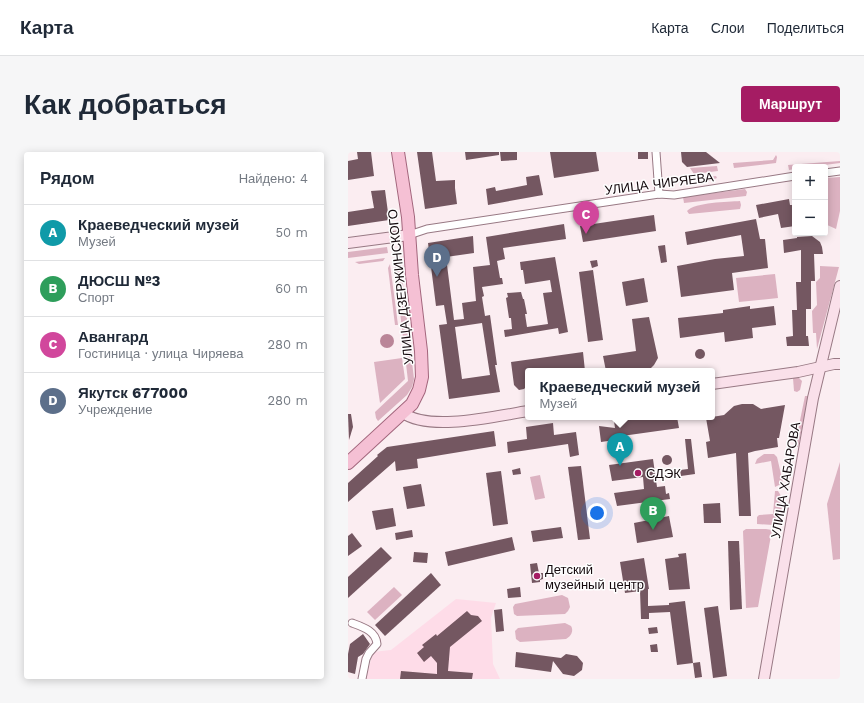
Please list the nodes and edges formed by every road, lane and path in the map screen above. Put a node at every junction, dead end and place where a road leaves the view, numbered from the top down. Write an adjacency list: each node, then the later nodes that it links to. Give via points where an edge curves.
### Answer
1 (398, 152): 7 (main road, УЛИЦА ДЗЕРЖИНСКОГО)
2 (656, 152): 6 (street)
3 (840, 171): 4 (street)
4 (828, 173)
5 (792, 176): 6 (street, УЛИЦА ЧИРЯЕВА, via 674,195)
6 (659, 194): 7 (street, УЛИЦА ЧИРЯЕВА, via 427,229)
7 (409, 235): 8 (main road); 14 (main road, УЛИЦА ДЗЕРЖИНСКОГО, via 422,370 416,397)
8 (348, 243)
9 (840, 286): 11 (main road, УЛИЦА ХАБАРОВА)
10 (840, 364): 11 (main road)
11 (820, 367): 12 (main road); 18 (main road, УЛИЦА ХАБАРОВА)
12 (715, 384)
13 (525, 411): 14 (main road, via 445,423 416,419)
14 (402, 414): 15 (main road, УЛИЦА ДЗЕРЖИНСКОГО)
15 (348, 463)
16 (352, 623): 17 (street, via 370,631 377,641 366,659)
17 (362, 679)
18 (764, 679)

